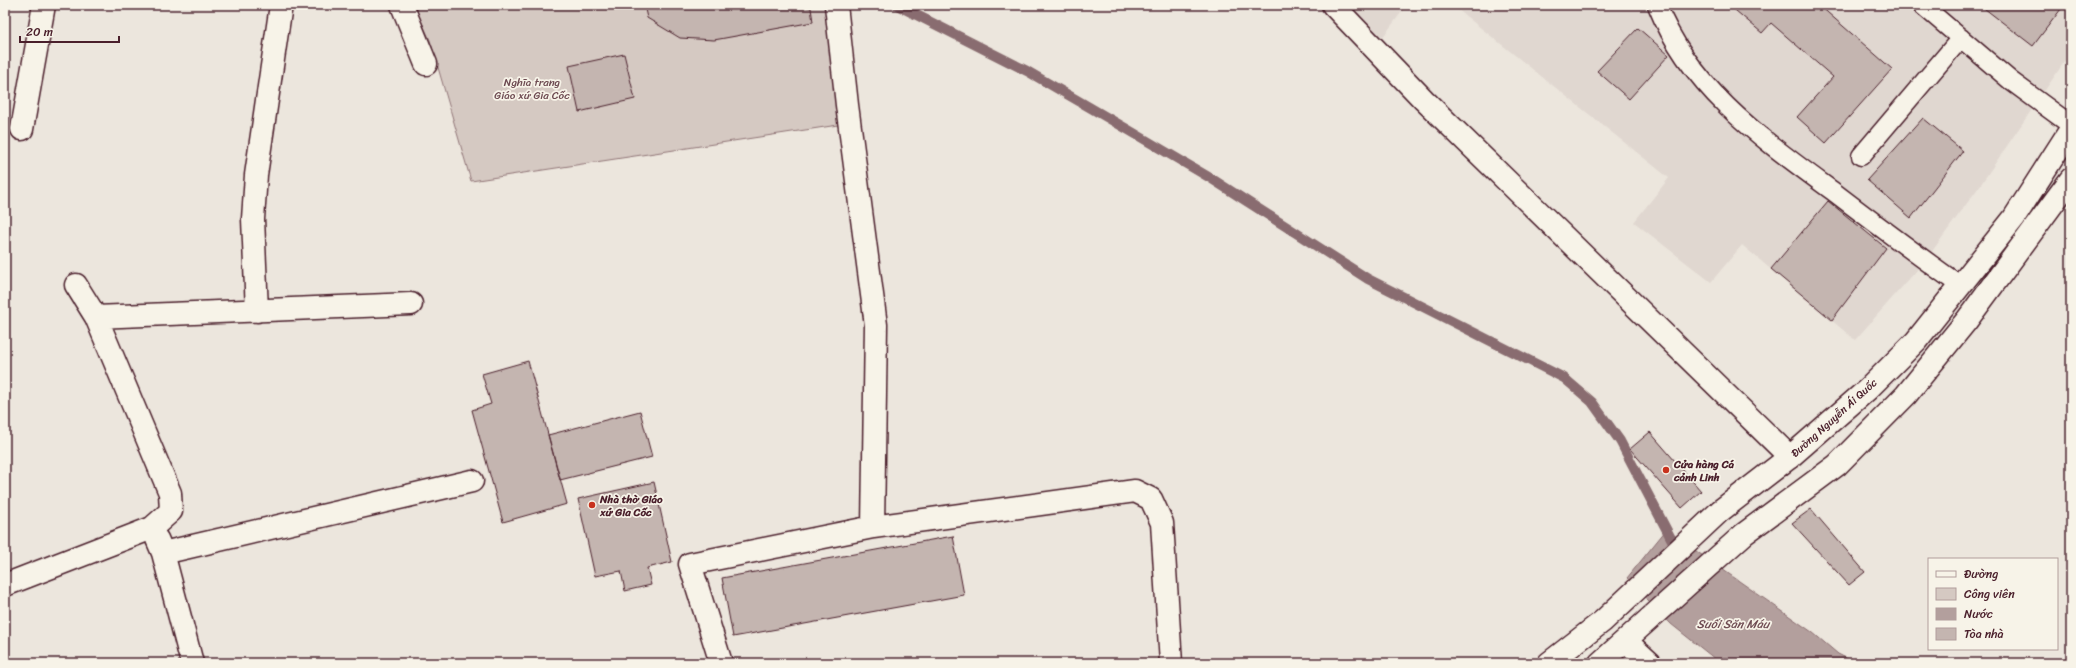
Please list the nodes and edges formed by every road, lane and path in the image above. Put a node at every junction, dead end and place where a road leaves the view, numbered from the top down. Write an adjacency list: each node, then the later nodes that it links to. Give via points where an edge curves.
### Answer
1 (44, 5): 11 (street)
2 (282, 5): 18 (street, via 256,175 253,219)
3 (402, 5): 9 (street)
4 (1333, 5): 20 (street, via 1424,100)
5 (1657, 5): 16 (lane, via 1672,38 1687,62 1735,116 1786,157)
6 (1922, 5): 8 (lane)
7 (837, 13): 22 (street, via 876,325)
8 (1961, 38): 10 (lane, via 2011,81); 13 (lane)
9 (426, 64)
10 (2071, 125)
11 (22, 129)
12 (2071, 129): 16 (street, Đường Nguyễn Ái Quốc, via 2014,218)
13 (1861, 156)
14 (2071, 179): 27 (street, via 1967,320 1906,396 1837,465 1744,534)
15 (76, 285): 19 (street)
16 (1961, 286): 20 (street, Đường Nguyễn Ái Quốc, via 1916,341 1868,389)
17 (411, 304): 18 (street)
18 (257, 311): 19 (street)
19 (96, 317): 23 (street, via 170,493 171,511)
20 (1790, 457): 26 (street, Đường Nguyễn Ái Quốc, via 1720,511)
21 (472, 481): 24 (street)
22 (873, 527): 29 (street, via 690,564); 30 (street, via 1135,492 1151,499 1162,523)
23 (152, 528): 24 (street); 25 (street)
24 (163, 553): 28 (street)
25 (5, 585)
26 (1603, 621): 27 (street); 31 (street, Đường Nguyễn Ái Quốc)
27 (1626, 641): 32 (street); 33 (street)
28 (192, 663)
29 (721, 663)
30 (1171, 663)
31 (1549, 663)
32 (1600, 663)
33 (1650, 663)

